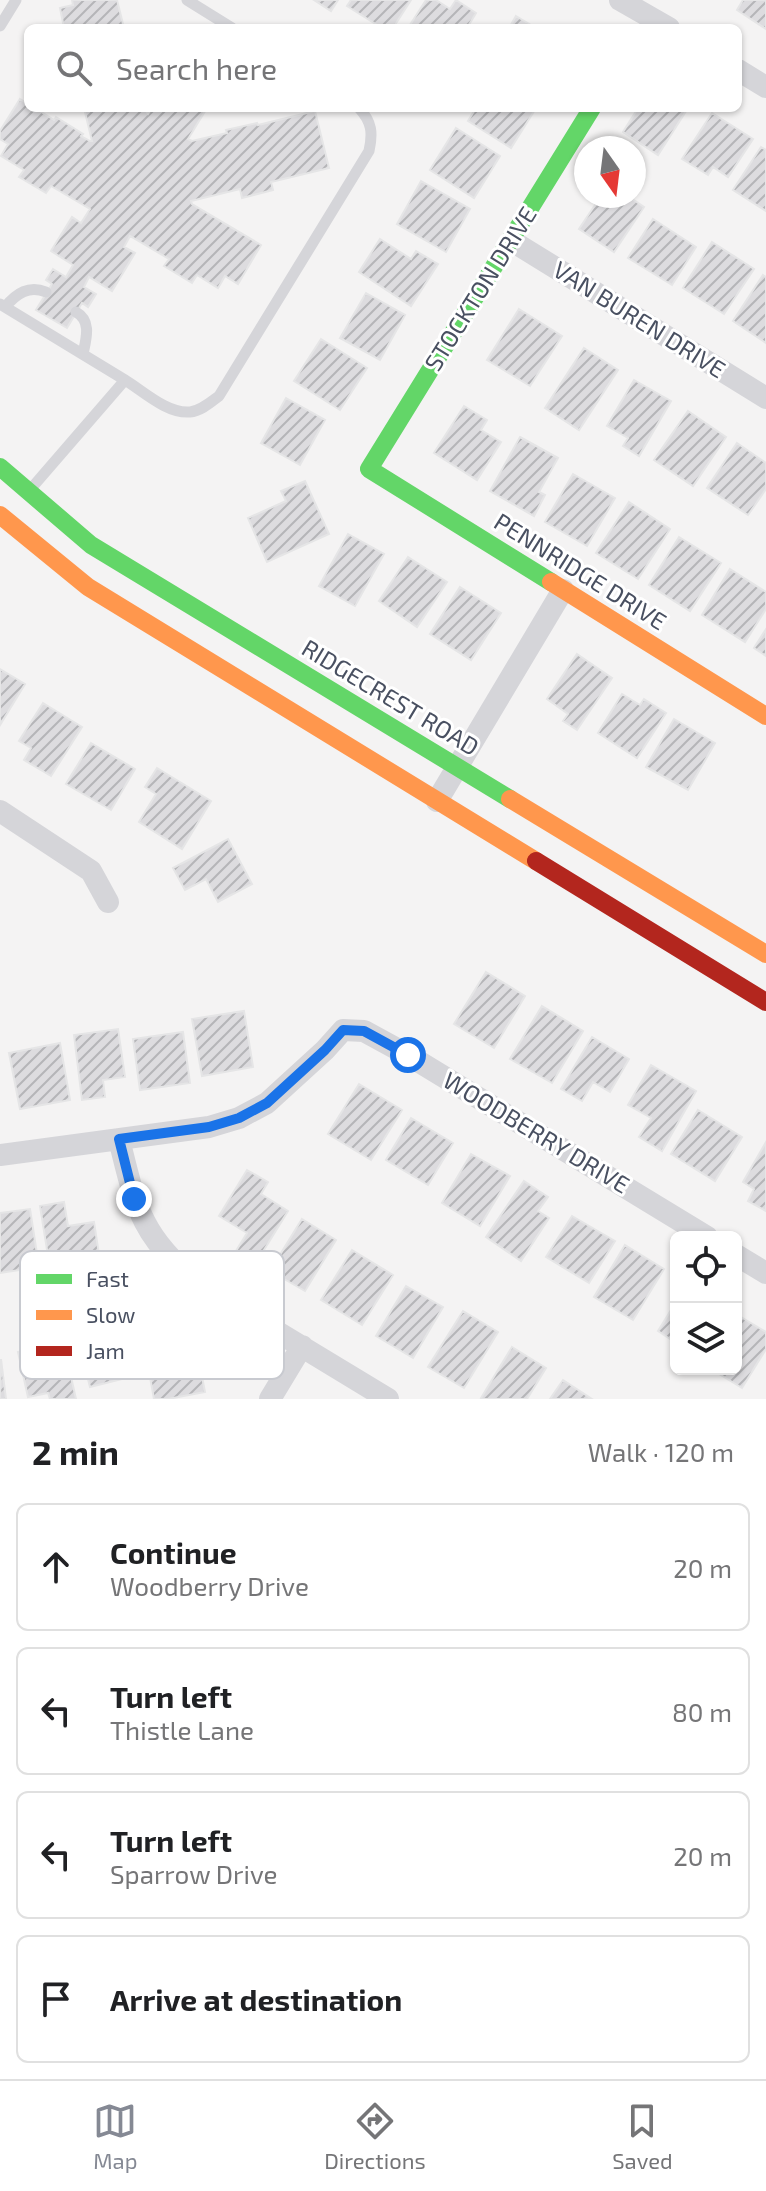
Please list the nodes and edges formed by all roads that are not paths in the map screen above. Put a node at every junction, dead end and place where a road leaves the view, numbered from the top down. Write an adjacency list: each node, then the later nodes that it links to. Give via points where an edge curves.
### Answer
1 (16, 0): 6 (lane)
2 (187, 0): 5 (lane)
3 (620, 0): 4 (street)
4 (645, 22)
5 (226, 24)
6 (0, 26)
7 (742, 72): 8 (street)
8 (766, 87)
9 (363, 112): 16 (lane, via 373,135 369,151 219,396 190,412 170,408)
10 (590, 112): 11 (main road, STOCKTON DRIVE)
11 (512, 241): 17 (street, VAN BUREN DRIVE); 19 (main road, STOCKTON DRIVE)
12 (46, 292): 13 (lane, via 27,289)
13 (2, 305): 15 (lane)
14 (76, 312): 15 (lane, via 87,323)
15 (83, 354): 16 (lane)
16 (125, 380): 20 (lane)
17 (766, 398)
18 (0, 467): 20 (main road, RIDGECREST ROAD)
19 (369, 469): 22 (main road, PENNRIDGE DRIVE)
20 (29, 492): 21 (street); 24 (main road, RIDGECREST ROAD, via 91,545)
21 (2, 521): 25 (main road, via 88,587)
22 (563, 590): 23 (main road, PENNRIDGE DRIVE); 24 (street)
23 (766, 716)
24 (457, 767): 25 (street); 28 (main road, RIDGECREST ROAD)
25 (437, 801): 29 (main road)
26 (0, 811): 27 (street, via 91,871)
27 (108, 902)
28 (766, 954)
29 (766, 1002)
30 (119, 1139): 31 (street); 32 (street, WOODBERRY DRIVE, via 239,1118 267,1103 343,1030 364,1031); 33 (street, via 134,1199)
31 (0, 1155)
32 (697, 1231)
33 (163, 1251)
34 (742, 1259): 35 (street)
35 (766, 1273)
36 (284, 1335): 37 (street)
37 (302, 1346): 38 (street); 41 (street)
38 (284, 1376)
39 (282, 1379): 40 (street)
40 (270, 1399)
41 (388, 1399)

